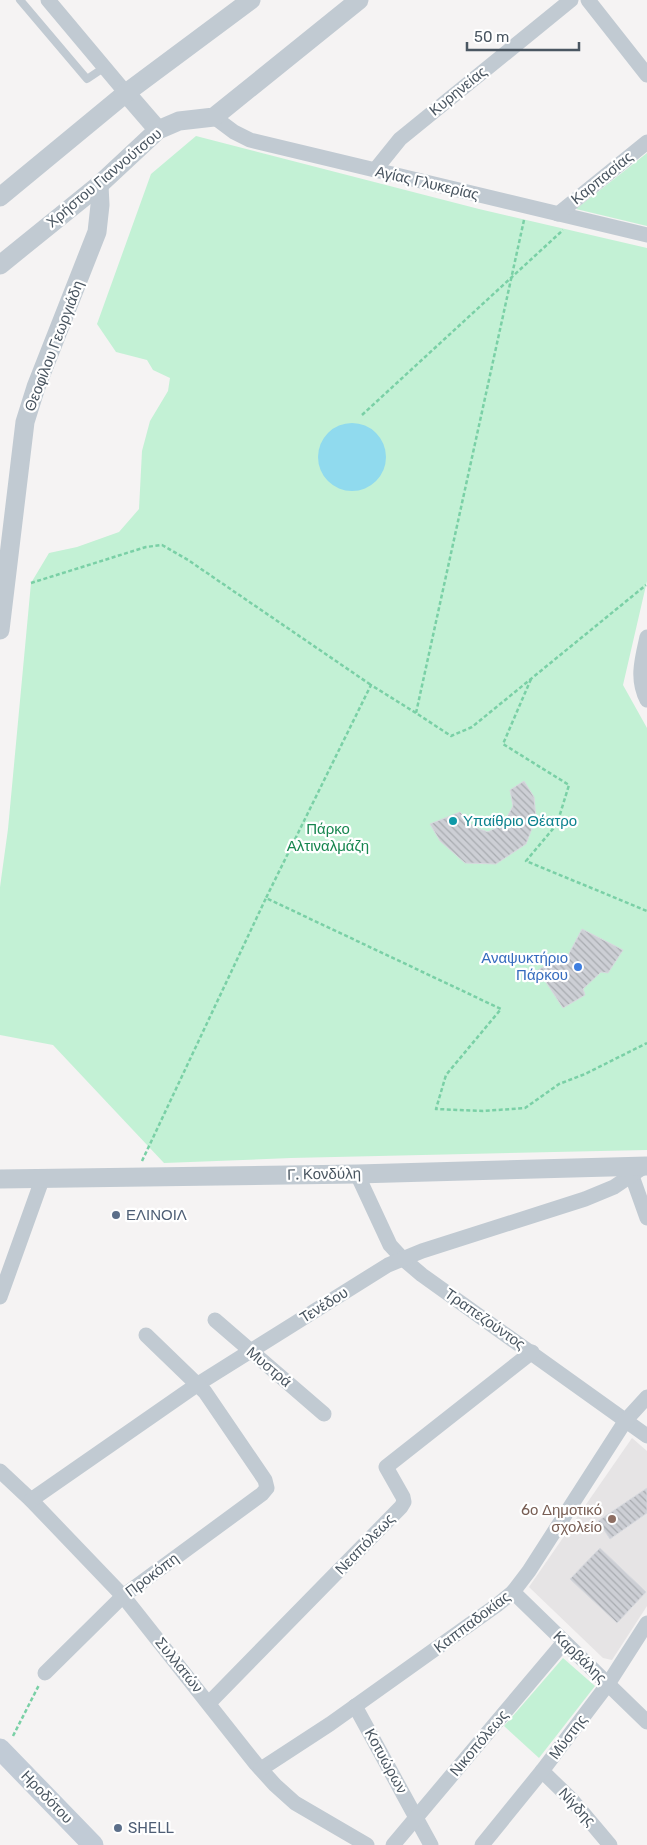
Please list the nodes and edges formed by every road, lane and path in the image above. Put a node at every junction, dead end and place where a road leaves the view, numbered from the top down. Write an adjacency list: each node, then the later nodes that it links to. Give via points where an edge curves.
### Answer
1 (20, 0): 7 (lane, via 87,79)
2 (48, 0): 7 (street)
3 (251, 0): 9 (street)
4 (359, 0): 10 (street)
5 (571, 0): 13 (street, Κυρηνείας, via 400,139)
6 (588, 0): 8 (street)
7 (105, 68): 9 (street)
8 (647, 75)
9 (126, 93): 11 (street); 15 (street)
10 (214, 117): 11 (street, Χρήστου Γιαννούτσου, via 179,121); 13 (street, Αγίας Γλυκερίας, via 250,140)
11 (158, 130): 14 (street, Χρήστου Γιαννούτσου)
12 (647, 142): 16 (street, Καρπασίας)
13 (375, 170): 16 (street, Αγίας Γλυκερίας)
14 (99, 184): 20 (street, Χρήστου Γιαννούτσου); 25 (street, Θεοφίλου Γεωργιάδη, via 97,232 25,422)
15 (0, 197)
16 (558, 214): 19 (street, Αγίας Γλυκερίας)
17 (524, 219): 21 (path)
18 (564, 229): 21 (path)
19 (647, 235)
20 (0, 265)
21 (511, 278): 22 (path); 31 (path)
22 (362, 415)
23 (31, 583): 29 (path, via 146,546 162,545)
24 (646, 585): 28 (path)
25 (2, 591): 26 (street, Θεοφίλου Γεωργιάδη)
26 (0, 630)
27 (647, 636): 30 (street, via 640,669 640,684)
28 (532, 678): 31 (path, via 472,726 451,736); 33 (path, via 503,744 569,785 557,824 526,861)
29 (371, 685): 31 (path); 32 (path)
30 (647, 700)
31 (416, 713)
32 (266, 898): 34 (path, via 501,1009 446,1075 436,1109 482,1111 524,1108 559,1084); 37 (path)
33 (647, 911)
34 (647, 1043)
35 (641, 1169): 36 (street, Γ. Κονδύλη); 40 (street); 41 (street, Τενέδου, via 614,1187 585,1199)
36 (357, 1174): 37 (street, Γ. Κονδύλη); 41 (street, Τραπεζούντος, via 390,1245)
37 (134, 1178): 39 (street, Γ. Κονδύλη)
38 (0, 1180): 39 (street, Γ. Κονδύλη)
39 (42, 1180): 42 (street)
40 (647, 1218)
41 (402, 1258): 45 (street, Τενέδου); 46 (street, Τραπεζούντος)
42 (0, 1297)
43 (215, 1320): 45 (street, Μυστρά)
44 (146, 1335): 47 (street)
45 (250, 1351): 47 (street, Τενέδου); 49 (street, Μυστρά)
46 (532, 1352): 50 (street, Τραπεζούντος); 60 (street, Νεαπόλεως, via 386,1467 403,1498 401,1507)
47 (198, 1384): 53 (street, Τενέδου); 55 (street, Προκόπη, via 265,1480 267,1488)
48 (647, 1398): 50 (street, Καππαδοκίας)
49 (324, 1414)
50 (626, 1420): 51 (street, Τραπεζούντος); 54 (street, Καππαδοκίας, via 529,1571)
51 (647, 1436)
52 (0, 1471): 53 (street, Συλλατών)
53 (31, 1500): 55 (street, Συλλατών)
54 (512, 1592): 57 (street, Καρβάλης); 61 (street, Καππαδοκίας)
55 (123, 1596): 58 (street, Προκόπη); 60 (street, Συλλατών)
56 (647, 1623): 59 (street, Μύστης)
57 (564, 1642): 59 (street, Καρβάλης); 66 (street, Νικοπόλεως)
58 (45, 1672): 63 (path)
59 (608, 1684): 62 (street, Καρβάλης); 65 (street, Μύστης)
60 (209, 1703): 64 (street, Συλλατών)
61 (355, 1706): 64 (street, Καππαδοκίας); 66 (street, Κοτυώρων)
62 (647, 1722)
63 (2, 1753): 67 (main road, Ηροδότου)
64 (260, 1770): 68 (street, Συλλατών, via 295,1803)
65 (542, 1771): 71 (street, Μύστης); 72 (street, Νίγδης)
66 (417, 1817): 69 (street, Νικοπόλεως); 70 (street, Κοτυώρων)
67 (94, 1845)
68 (367, 1845)
69 (393, 1845)
70 (431, 1845)
71 (482, 1845)
72 (610, 1845)

